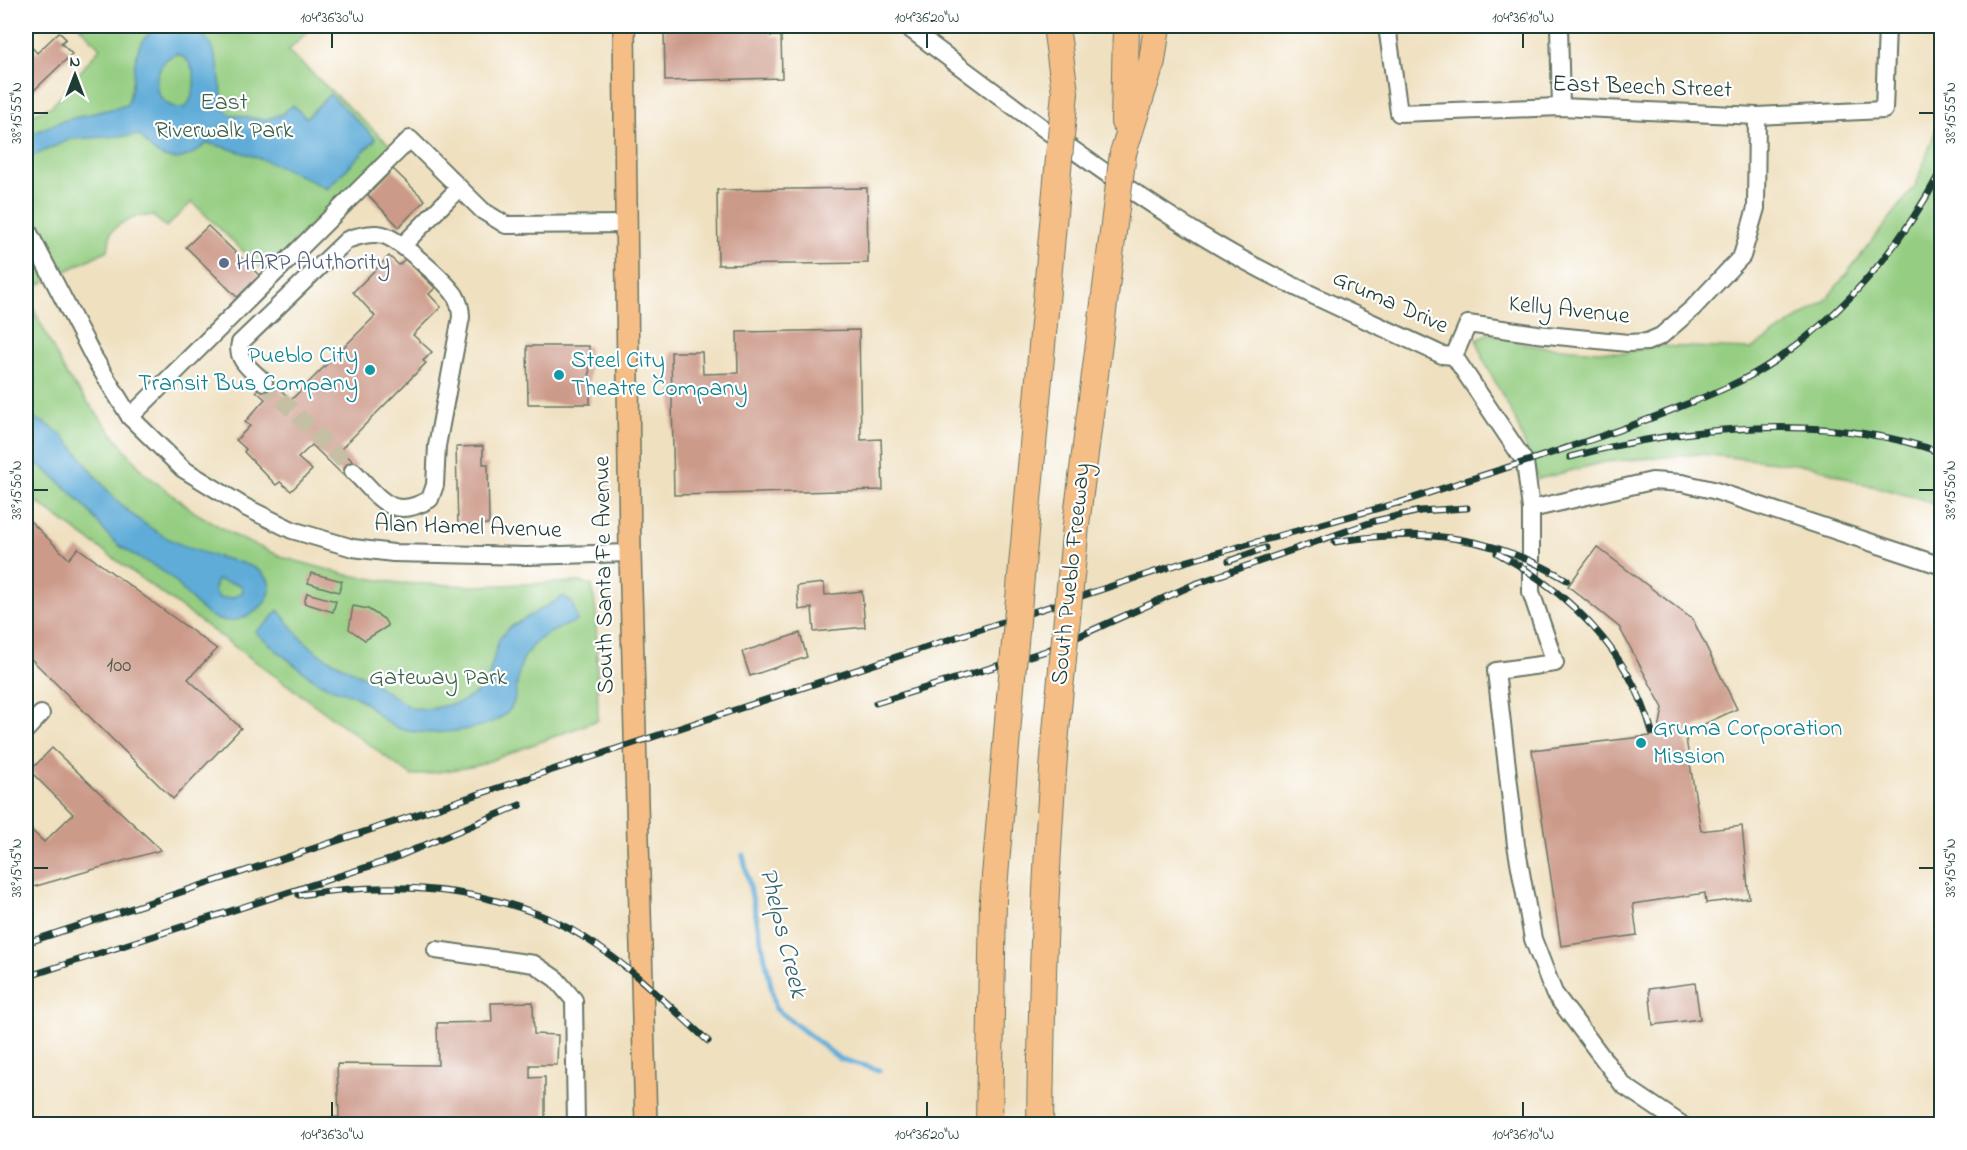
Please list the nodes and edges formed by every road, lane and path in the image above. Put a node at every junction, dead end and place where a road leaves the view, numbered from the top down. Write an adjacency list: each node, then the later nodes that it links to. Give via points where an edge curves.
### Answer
1 (624, 26): 15 (main road, South Santa Fe Avenue)
2 (906, 26): 18 (street, Gruma Drive, via 1053,135 1203,237 1307,292 1442,355)
3 (1056, 26): 10 (highway)
4 (1067, 26): 10 (highway, South Pueblo Freeway)
5 (1126, 26): 13 (highway, South Pueblo Freeway)
6 (1157, 26): 13 (highway, via 1152,61)
7 (1387, 26): 11 (street, East Beech Street, via 1399,113)
8 (1559, 26): 11 (street)
9 (1887, 26): 12 (street, East Beech Street, via 1884,110)
10 (1065, 92): 30 (highway, South Pueblo Freeway, bridge, via 993,900)
11 (1561, 107): 12 (street, East Beech Street)
12 (1757, 116): 18 (street, Kelly Avenue, via 1756,208 1742,256 1661,336 1628,343 1468,324)
13 (1123, 153): 31 (highway, South Pueblo Freeway, bridge, via 1076,525 1052,766 1044,904)
14 (459, 188): 15 (street, via 483,211 506,225); 17 (street); 20 (street, via 410,139)
15 (627, 224): 23 (main road, South Santa Fe Avenue)
16 (26, 227): 20 (street, Alan Hamel Avenue, via 94,358)
17 (403, 245): 19 (street, via 384,235 366,234 346,240 240,343 241,360); 21 (street, via 454,294 461,306 437,446 435,485 430,499 412,509 399,509 387,504)
18 (1454, 356): 22 (street, Gruma Drive, via 1525,462)
19 (264, 382)
20 (130, 417): 23 (street, Alan Hamel Avenue, via 183,469 245,507 292,530 353,548 435,555)
21 (352, 471)
22 (1530, 509): 24 (street, via 1652,481 1682,483); 32 (street, Gruma Drive, via 1531,592 1555,663 1496,671 1515,845 1533,939 1554,993 1623,1085)
23 (630, 553): 29 (main road, South Santa Fe Avenue)
24 (1941, 566)
25 (41, 714): 26 (street)
26 (26, 730)
27 (436, 950): 28 (street, via 534,964 556,979 574,1000)
28 (576, 1125)
29 (646, 1125)
30 (989, 1125)
31 (1040, 1125)
32 (1682, 1125)

